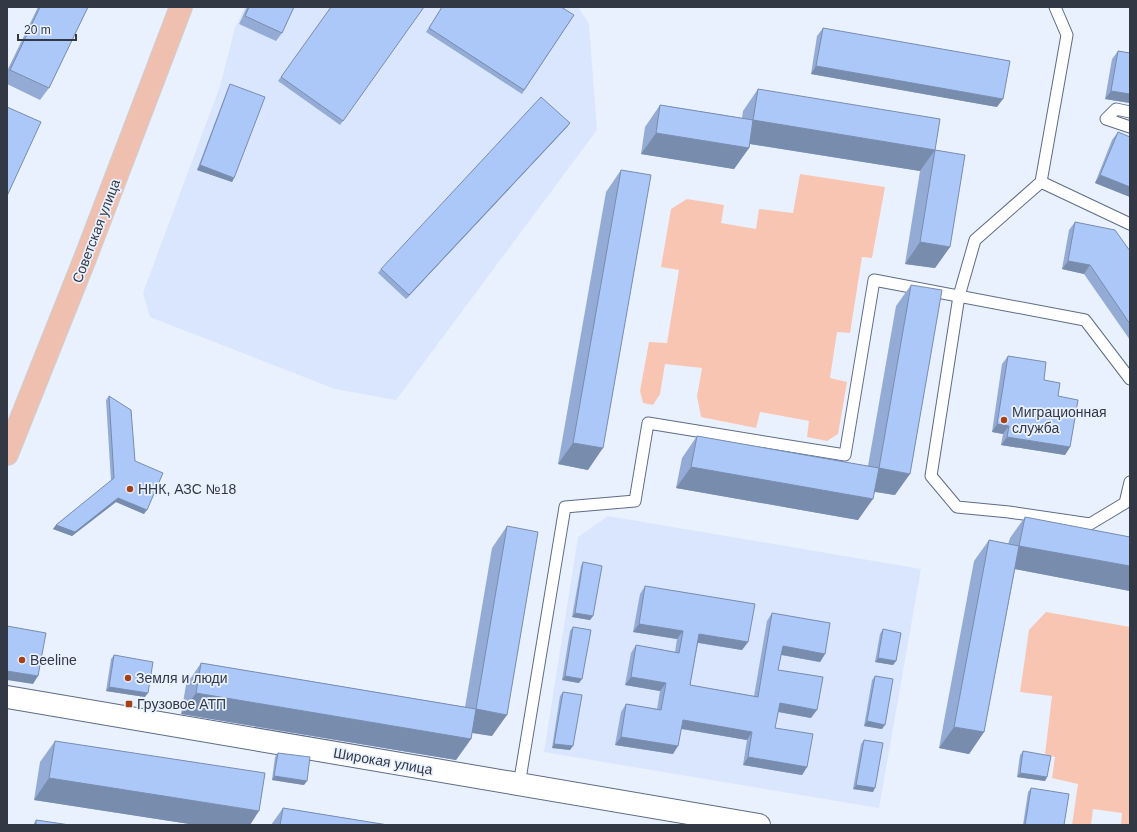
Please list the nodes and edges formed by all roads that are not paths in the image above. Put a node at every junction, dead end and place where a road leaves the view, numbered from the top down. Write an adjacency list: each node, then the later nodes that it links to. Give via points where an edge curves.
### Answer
1 (181, 7): 9 (main road, Советская улица)
2 (1055, 7): 5 (lane, via 1067,35)
3 (1130, 112): 4 (lane, via 1116,109 1106,119)
4 (1130, 127)
5 (1041, 182): 6 (lane); 7 (lane, via 975,240)
6 (1130, 224)
7 (959, 296): 8 (lane, via 1085,320); 10 (lane, via 931,476 957,508 1009,512 1090,524 1126,503); 12 (lane, via 874,280 845,455 648,423 635,501 565,507)
8 (1130, 380)
9 (7, 454)
10 (1130, 482)
11 (7, 697): 12 (street, Широкая улица)
12 (519, 785): 13 (street, Широкая улица)
13 (759, 825)

